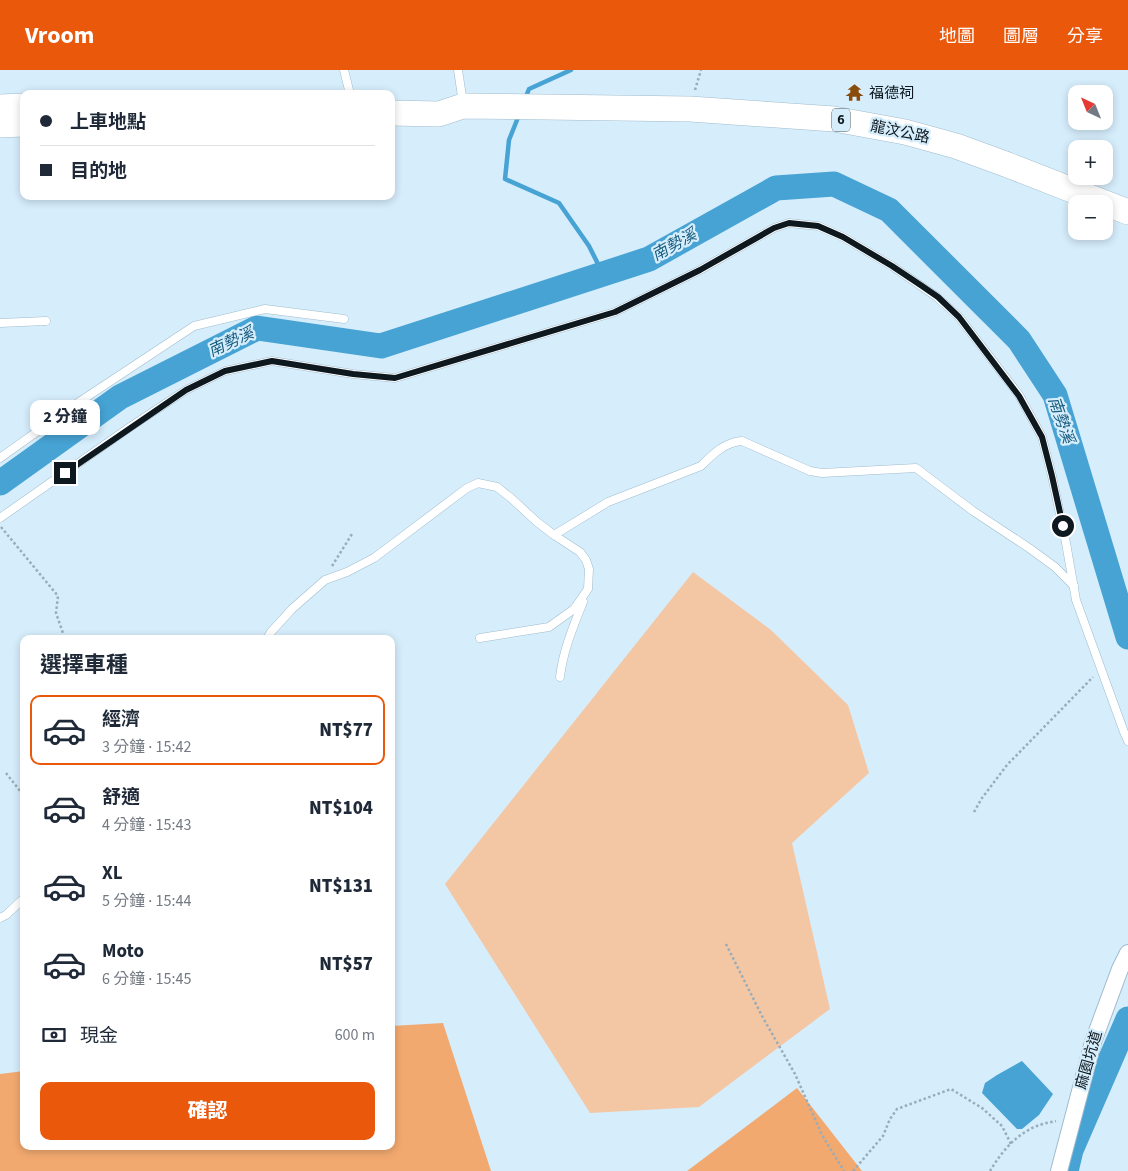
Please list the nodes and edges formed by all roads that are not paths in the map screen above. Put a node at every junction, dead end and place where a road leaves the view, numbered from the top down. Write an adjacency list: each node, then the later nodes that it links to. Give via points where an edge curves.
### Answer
1 (344, 70): 3 (lane)
2 (458, 70): 6 (lane)
3 (349, 90)
4 (395, 96): 6 (main road, 6, via 442,98)
5 (20, 106): 7 (main road)
6 (463, 106): 8 (main road, 6, via 439,114); 11 (main road, 龍汶公路 / 6, via 690,109 842,120 956,146)
7 (0, 107)
8 (395, 113)
9 (20, 124): 10 (main road)
10 (0, 125)
11 (1128, 212)
12 (344, 319): 15 (lane, via 265,309 194,326)
13 (46, 321): 14 (lane)
14 (0, 323)
15 (0, 458)
16 (0, 518): 18 (lane, via 186,390 225,371 272,361 395,378 615,312 789,223 818,226 843,237 930,291 959,317 1019,396 1042,437)
17 (554, 535): 18 (lane, via 608,502 702,466 727,444 742,441 822,474 916,468 972,512 1055,567); 19 (lane, via 580,552 586,560); 20 (lane, via 497,488 478,483 374,558 325,580 292,609)
18 (1074, 586): 23 (lane, via 1076,600)
19 (588, 589): 21 (lane, via 574,609 549,628); 22 (lane, via 568,638)
20 (269, 635)
21 (480, 638)
22 (560, 677)
23 (1128, 741)
24 (20, 902): 25 (lane)
25 (0, 918)
26 (1128, 953): 27 (street, 麻園坑道, via 1093,1042)
27 (1059, 1171)

